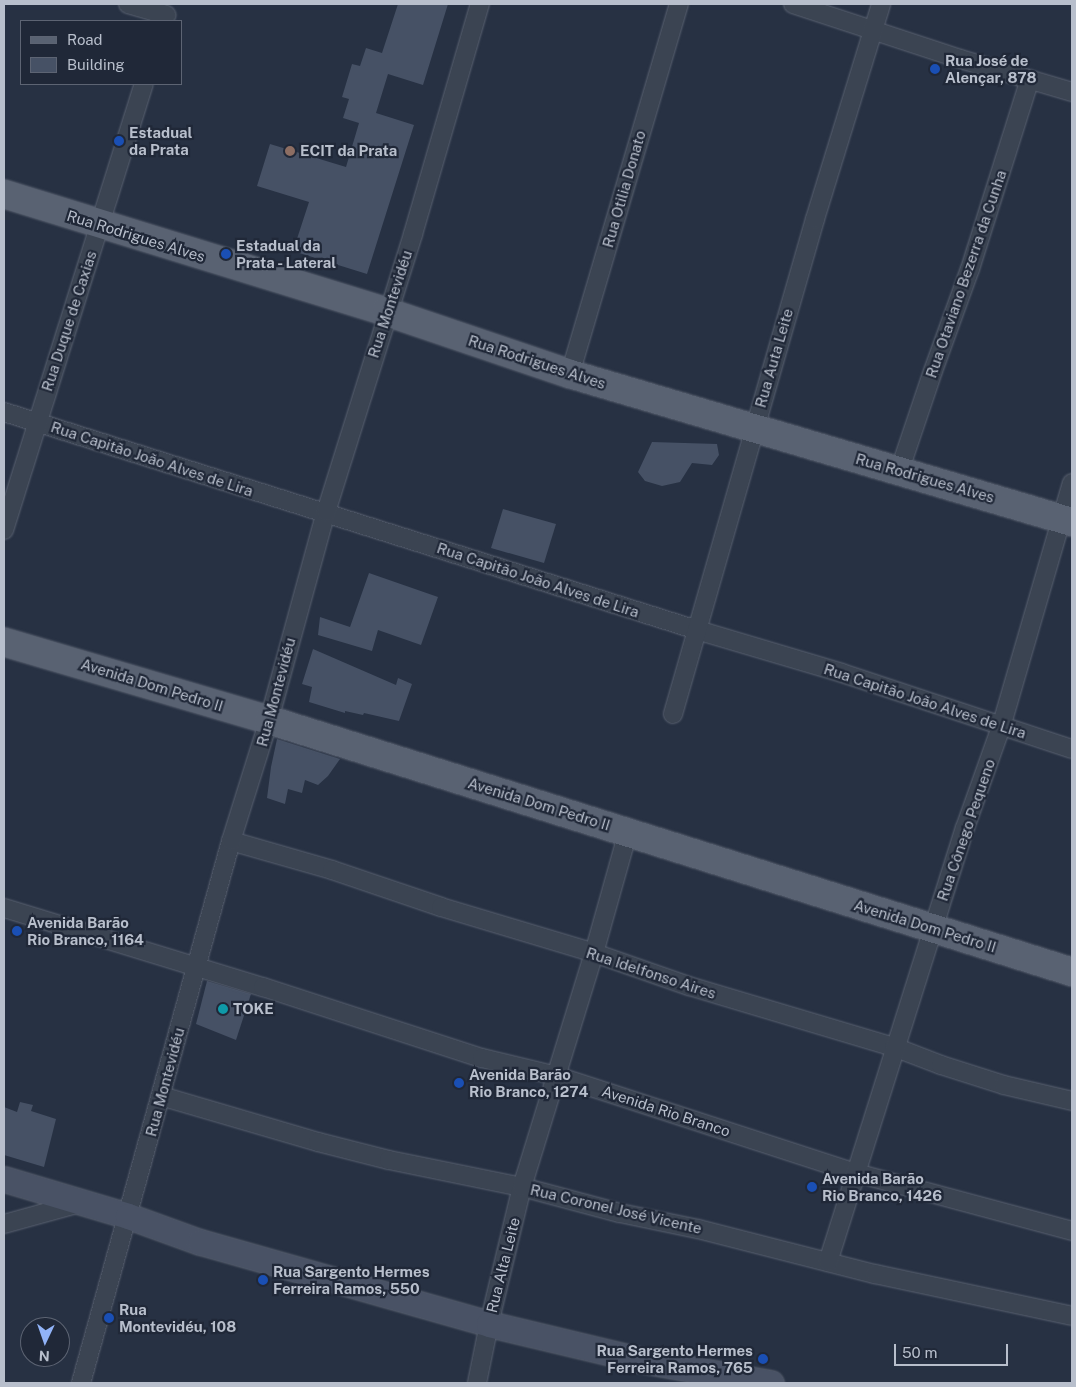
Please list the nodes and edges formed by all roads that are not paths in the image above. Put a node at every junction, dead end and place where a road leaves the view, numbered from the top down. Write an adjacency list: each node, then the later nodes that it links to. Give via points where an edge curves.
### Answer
1 (128, 4): 6 (street)
2 (480, 4): 13 (street, Rua Montevidéu)
3 (679, 4): 14 (street, Rua Otilia Donato)
4 (793, 4): 7 (street)
5 (882, 4): 7 (street, Rua Auta Leite)
6 (166, 13)
7 (874, 30): 8 (street); 17 (street, Rua Auta Leite, via 814,219)
8 (1030, 79): 10 (street); 18 (street, Rua Otaviano Bezerra da Cunha, via 970,269)
9 (144, 85): 12 (street, Rua Duque de Caxias)
10 (1072, 92)
11 (4, 194): 12 (main road, Rua Rodrigues Alves)
12 (100, 225): 13 (main road, Rua Rodrigues Alves); 16 (street, Rua Duque de Caxias)
13 (387, 312): 14 (main road, Rua Rodrigues Alves); 20 (street, Rua Montevidéu)
14 (570, 374): 17 (main road, Rua Rodrigues Alves)
15 (4, 412): 16 (street, Rua Capitão João Alves de Lira)
16 (36, 422): 20 (street, Rua Capitão João Alves de Lira, via 227,484); 22 (street, Rua Duque de Caxias)
17 (754, 429): 18 (main road, Rua Rodrigues Alves); 23 (street, Rua Auta Leite)
18 (900, 470): 21 (main road, Rua Rodrigues Alves)
19 (1072, 483): 21 (street, Rua Cônego Pequeno)
20 (326, 512): 23 (street, Rua Capitão João Alves de Lira); 26 (street, Rua Montevidéu)
21 (1068, 520): 27 (street, Rua Cônego Pequeno)
22 (4, 530)
23 (697, 630): 25 (street, Rua Auta Leite); 27 (street, Rua Capitão João Alves de Lira, via 842,673)
24 (4, 642): 26 (main road, Avenida Dom Pedro II)
25 (673, 714)
26 (269, 720): 29 (main road, Avenida Dom Pedro II); 30 (street, Rua Montevidéu)
27 (1002, 727): 28 (street, Rua Capitão João Alves de Lira); 32 (street, Rua Cônego Pequeno, via 964,828)
28 (1072, 749)
29 (628, 832): 32 (main road, Avenida Dom Pedro II); 33 (street, Rua Alta Leite)
30 (231, 841): 33 (street, Rua Idelfonso Aires); 34 (street, Rua Montevidéu)
31 (4, 908): 34 (street, Avenida Rio Branco)
32 (934, 928): 35 (main road, Avenida Dom Pedro II); 36 (street, Rua Cônego Pequeno)
33 (594, 953): 36 (street, Rua Idelfonso Aires, via 689,986); 37 (street, Rua Alta Leite)
34 (196, 967): 37 (street, Avenida Rio Branco, via 482,1058); 38 (street, Rua Montevidéu)
35 (1072, 972)
36 (894, 1047): 39 (street, Rua Idelfonso Aires, via 950,1068); 40 (street, Rua Cônego Pequeno)
37 (556, 1076): 40 (street, Avenida Rio Branco); 42 (street, Rua Alta Leite)
38 (161, 1096): 42 (street, Rua Coronel José Vicente, via 398,1162); 44 (street, Rua Montevidéu)
39 (1072, 1101)
40 (856, 1173): 46 (street, Avenida Rio Branco); 47 (street, Rua Cônego Pequeno)
41 (4, 1179): 43 (main road)
42 (522, 1187): 47 (street, Rua Coronel José Vicente, via 620,1214 698,1229); 49 (street, Rua Alta Leite)
43 (80, 1202): 44 (main road); 45 (street)
44 (128, 1216): 49 (main road, via 200,1242); 50 (street, Rua Montevidéu)
45 (4, 1224)
46 (1072, 1231)
47 (828, 1262): 48 (street, Rua Coronel José Vicente)
48 (1072, 1316)
49 (489, 1324): 51 (street, Rua Alta Leite); 52 (main road, via 640,1360)
50 (81, 1383)
51 (477, 1383)
52 (771, 1383)

